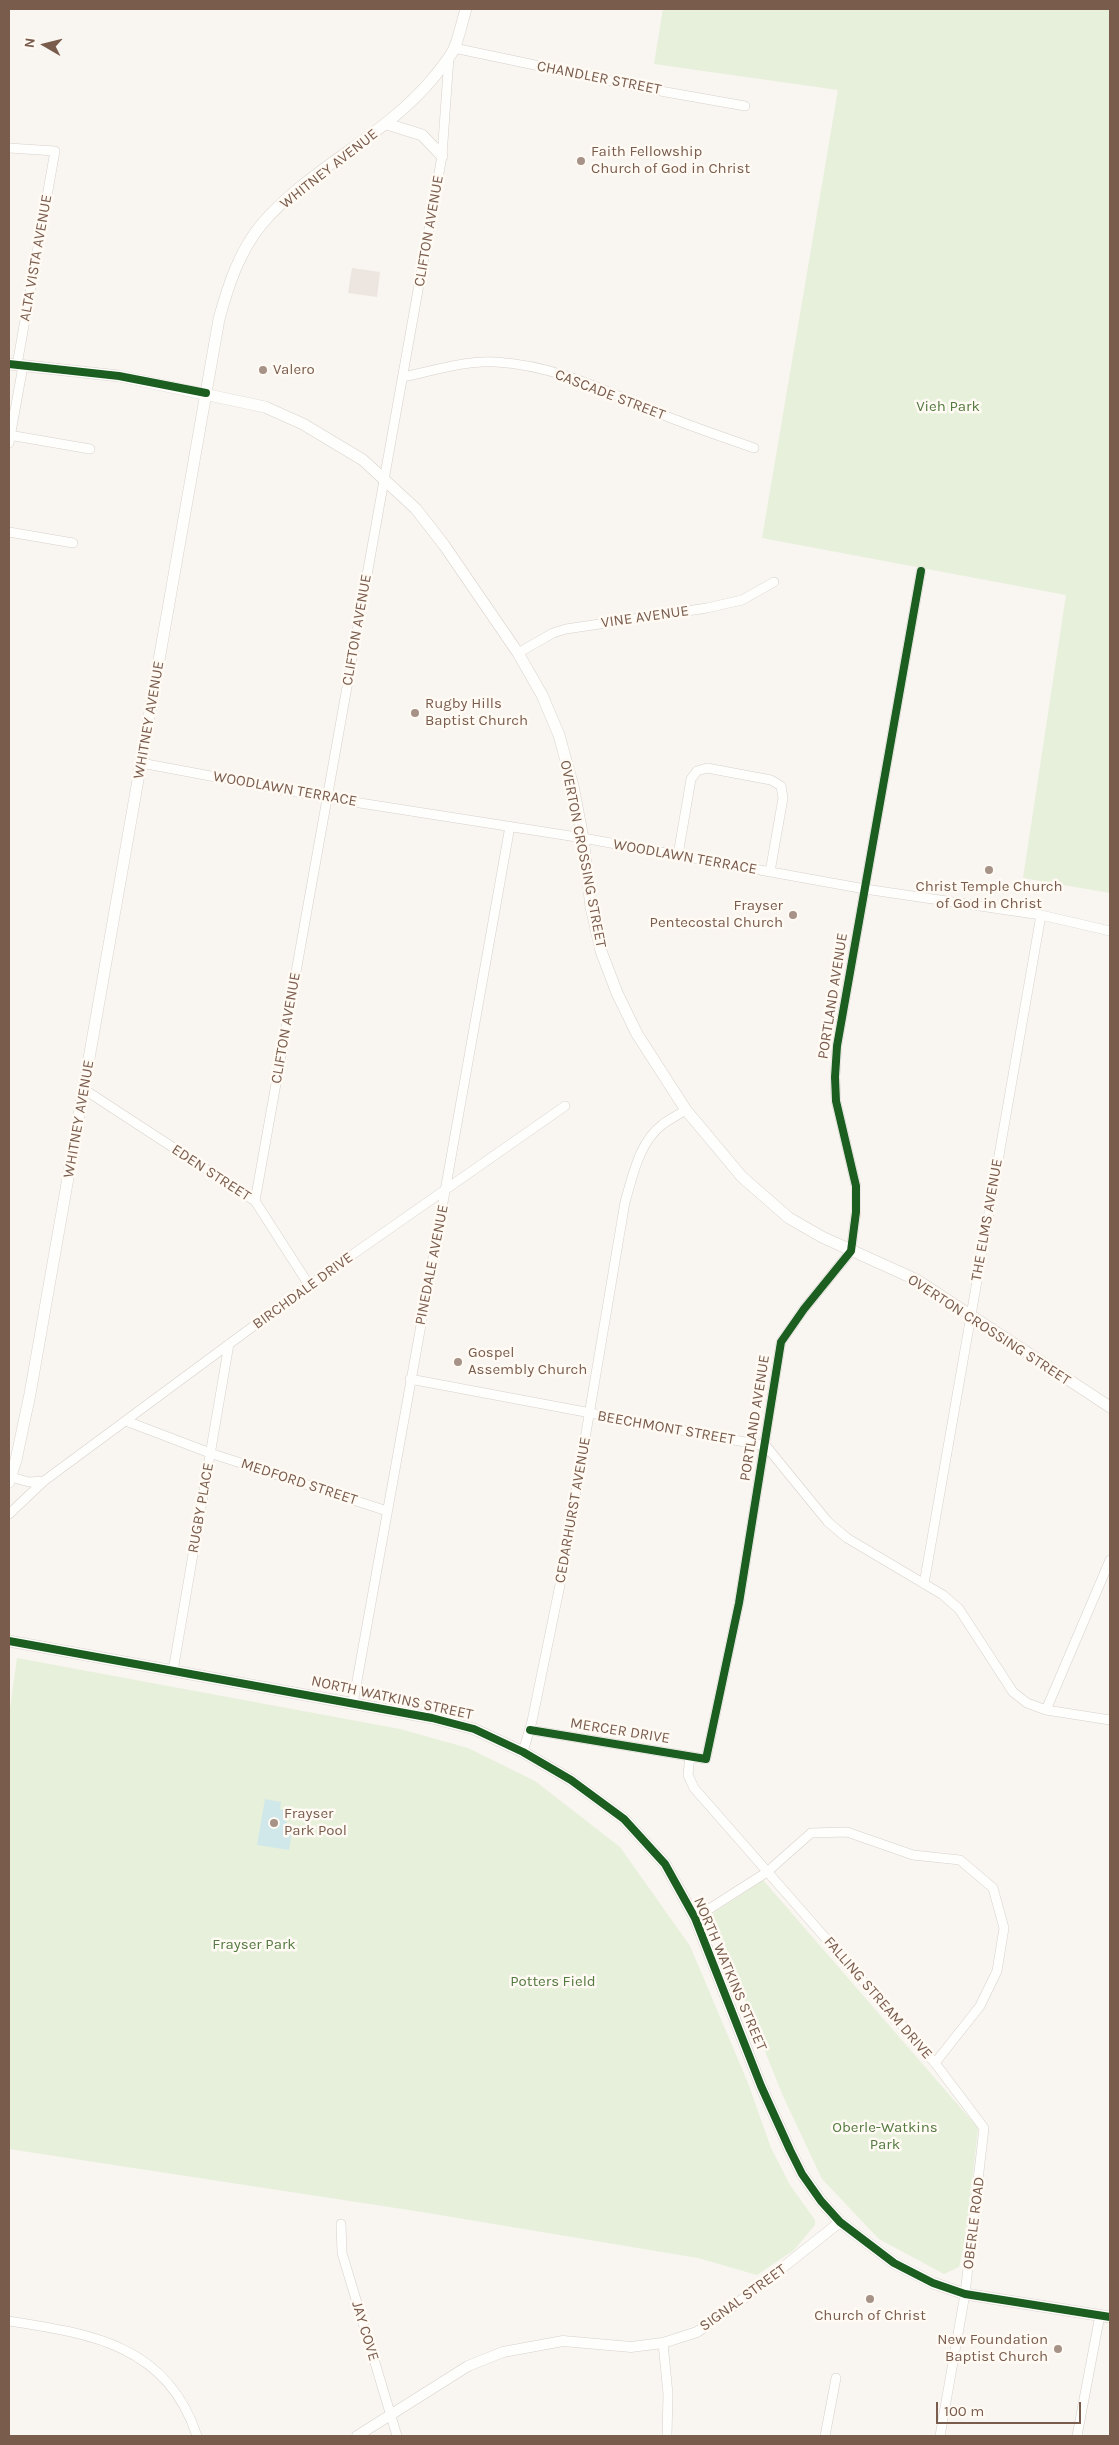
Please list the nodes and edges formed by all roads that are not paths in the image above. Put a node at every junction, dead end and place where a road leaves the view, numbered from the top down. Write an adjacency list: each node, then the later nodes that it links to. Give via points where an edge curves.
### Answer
1 (466, 9): 2 (main road, CLIFTON AVENUE)
2 (452, 52): 3 (street, CHANDLER STREET); 4 (main road, WHITNEY AVENUE, via 418,96); 6 (street, CLIFTON AVENUE)
3 (745, 106)
4 (387, 124): 6 (main road, via 422,135); 9 (main road, WHITNEY AVENUE, via 285,200 260,226 241,256 227,289)
5 (9, 148): 7 (street, ALTA VISTA AVENUE, via 55,151)
6 (442, 156): 8 (street, CLIFTON AVENUE)
7 (16, 365): 9 (main road, OVERTON CROSSING STREET, via 119,376); 10 (street, ALTA VISTA AVENUE)
8 (403, 378): 11 (street, CASCADE STREET, via 461,365 495,362 566,375); 13 (street, CLIFTON AVENUE)
9 (206, 393): 13 (main road, OVERTON CROSSING STREET, via 266,407 303,424 363,460); 19 (main road, WHITNEY AVENUE)
10 (9, 438): 12 (street)
11 (754, 448)
12 (90, 449)
13 (384, 479): 18 (main road, OVERTON CROSSING STREET, via 416,509); 20 (street, CLIFTON AVENUE)
14 (9, 532): 15 (street)
15 (73, 543)
16 (921, 571): 25 (street, PORTLAND AVENUE)
17 (774, 582): 18 (street, VINE AVENUE, via 742,600 707,608 566,629)
18 (518, 652): 22 (main road, OVERTON CROSSING STREET, via 559,735)
19 (141, 763): 20 (street, WOODLAWN TERRACE); 28 (main road, WHITNEY AVENUE)
20 (328, 798): 21 (street, WOODLAWN TERRACE); 32 (street, CLIFTON AVENUE)
21 (510, 826): 22 (street, WOODLAWN TERRACE); 31 (street, PINEDALE AVENUE)
22 (583, 838): 23 (street, WOODLAWN TERRACE); 30 (main road, OVERTON CROSSING STREET, via 591,907 601,951 637,1034)
23 (678, 855): 24 (street, WOODLAWN TERRACE); 24 (street, via 691,779 697,771 707,768 771,780 781,786 783,798)
24 (770, 872): 25 (street, WOODLAWN TERRACE)
25 (865, 889): 26 (street, WOODLAWN TERRACE); 33 (street, PORTLAND AVENUE, via 835,1077 836,1101 856,1186)
26 (1041, 915): 27 (street, WOODLAWN TERRACE); 35 (street, THE ELMS AVENUE)
27 (1110, 931)
28 (85, 1090): 32 (street, EDEN STREET); 43 (main road, WHITNEY AVENUE, via 30,1394)
29 (565, 1106): 31 (street, BIRCHDALE DRIVE)
30 (686, 1110): 33 (main road, OVERTON CROSSING STREET, via 763,1197 789,1218); 39 (street, CEDARHURST AVENUE, via 661,1125 636,1164 625,1202)
31 (447, 1190): 34 (street, BIRCHDALE DRIVE); 37 (street, PINEDALE AVENUE)
32 (255, 1202): 34 (street, EDEN STREET)
33 (851, 1251): 35 (main road, OVERTON CROSSING STREET, via 917,1280); 41 (street, PORTLAND AVENUE, via 781,1342)
34 (309, 1285): 36 (street, BIRCHDALE DRIVE)
35 (970, 1316): 38 (main road, OVERTON CROSSING STREET); 48 (street, THE ELMS AVENUE)
36 (230, 1344): 40 (street, BIRCHDALE DRIVE); 42 (street, RUGBY PLACE)
37 (410, 1379): 39 (street, BEECHMONT STREET); 45 (street, PINEDALE AVENUE)
38 (1109, 1404)
39 (590, 1414): 41 (street, BEECHMONT STREET); 56 (street, CEDARHURST AVENUE, via 562,1575)
40 (126, 1420): 42 (street, MEDFORD STREET); 44 (street, BIRCHDALE DRIVE)
41 (766, 1446): 48 (street, via 828,1522 847,1538); 59 (street, PORTLAND AVENUE)
42 (210, 1453): 45 (street, MEDFORD STREET); 52 (street, RUGBY PLACE)
43 (10, 1480): 44 (street)
44 (44, 1481): 46 (street, BIRCHDALE DRIVE)
45 (387, 1511): 53 (street, PINEDALE AVENUE)
46 (9, 1514)
47 (1110, 1560): 54 (street)
48 (924, 1584): 54 (street, via 959,1609 1013,1692 1027,1703)
49 (9, 1636): 51 (main road)
50 (9, 1641): 51 (main road, NORTH WATKINS STREET)
51 (21, 1643): 52 (main road, NORTH WATKINS STREET)
52 (173, 1671): 53 (main road, NORTH WATKINS STREET)
53 (353, 1702): 57 (main road, NORTH WATKINS STREET, via 474,1729)
54 (1046, 1710): 55 (street)
55 (1110, 1720)
56 (530, 1730): 57 (street, CEDARHURST AVENUE); 58 (street, MERCER DRIVE)
57 (523, 1752): 61 (main road, NORTH WATKINS STREET, via 571,1780 624,1819 665,1864)
58 (690, 1756): 59 (street, MERCER DRIVE); 60 (street, FALLING STREAM DRIVE, via 688,1775 694,1788)
59 (706, 1759)
60 (767, 1872): 61 (street); 62 (street, FALLING STREAM DRIVE); 62 (street, via 811,1833 847,1832 913,1855 960,1860 993,1888 1004,1928 997,1971 980,2006)
61 (696, 1918): 64 (main road, NORTH WATKINS STREET, via 761,2086 790,2150 802,2174)
62 (935, 2063): 63 (street, FALLING STREAM DRIVE)
63 (984, 2128): 66 (street, OBERLE ROAD)
64 (840, 2222): 66 (main road, NORTH WATKINS STREET, via 884,2256 919,2277); 69 (street, SIGNAL STREET, via 696,2332)
65 (341, 2224): 71 (street, JAY COVE, via 342,2254)
66 (965, 2294): 67 (main road, NORTH WATKINS STREET); 77 (street, OBERLE ROAD)
67 (1105, 2316): 78 (street)
68 (9, 2321): 72 (street, via 94,2336 128,2350 169,2382 190,2414)
69 (663, 2343): 71 (street, SIGNAL STREET, via 631,2347 563,2341 504,2352 468,2366); 75 (street, via 668,2394)
70 (836, 2378): 76 (street)
71 (391, 2417): 73 (street, SIGNAL STREET); 74 (street, JAY COVE)
72 (197, 2436)
73 (357, 2436)
74 (397, 2436)
75 (666, 2436)
76 (826, 2436)
77 (940, 2436)
78 (1077, 2436)

